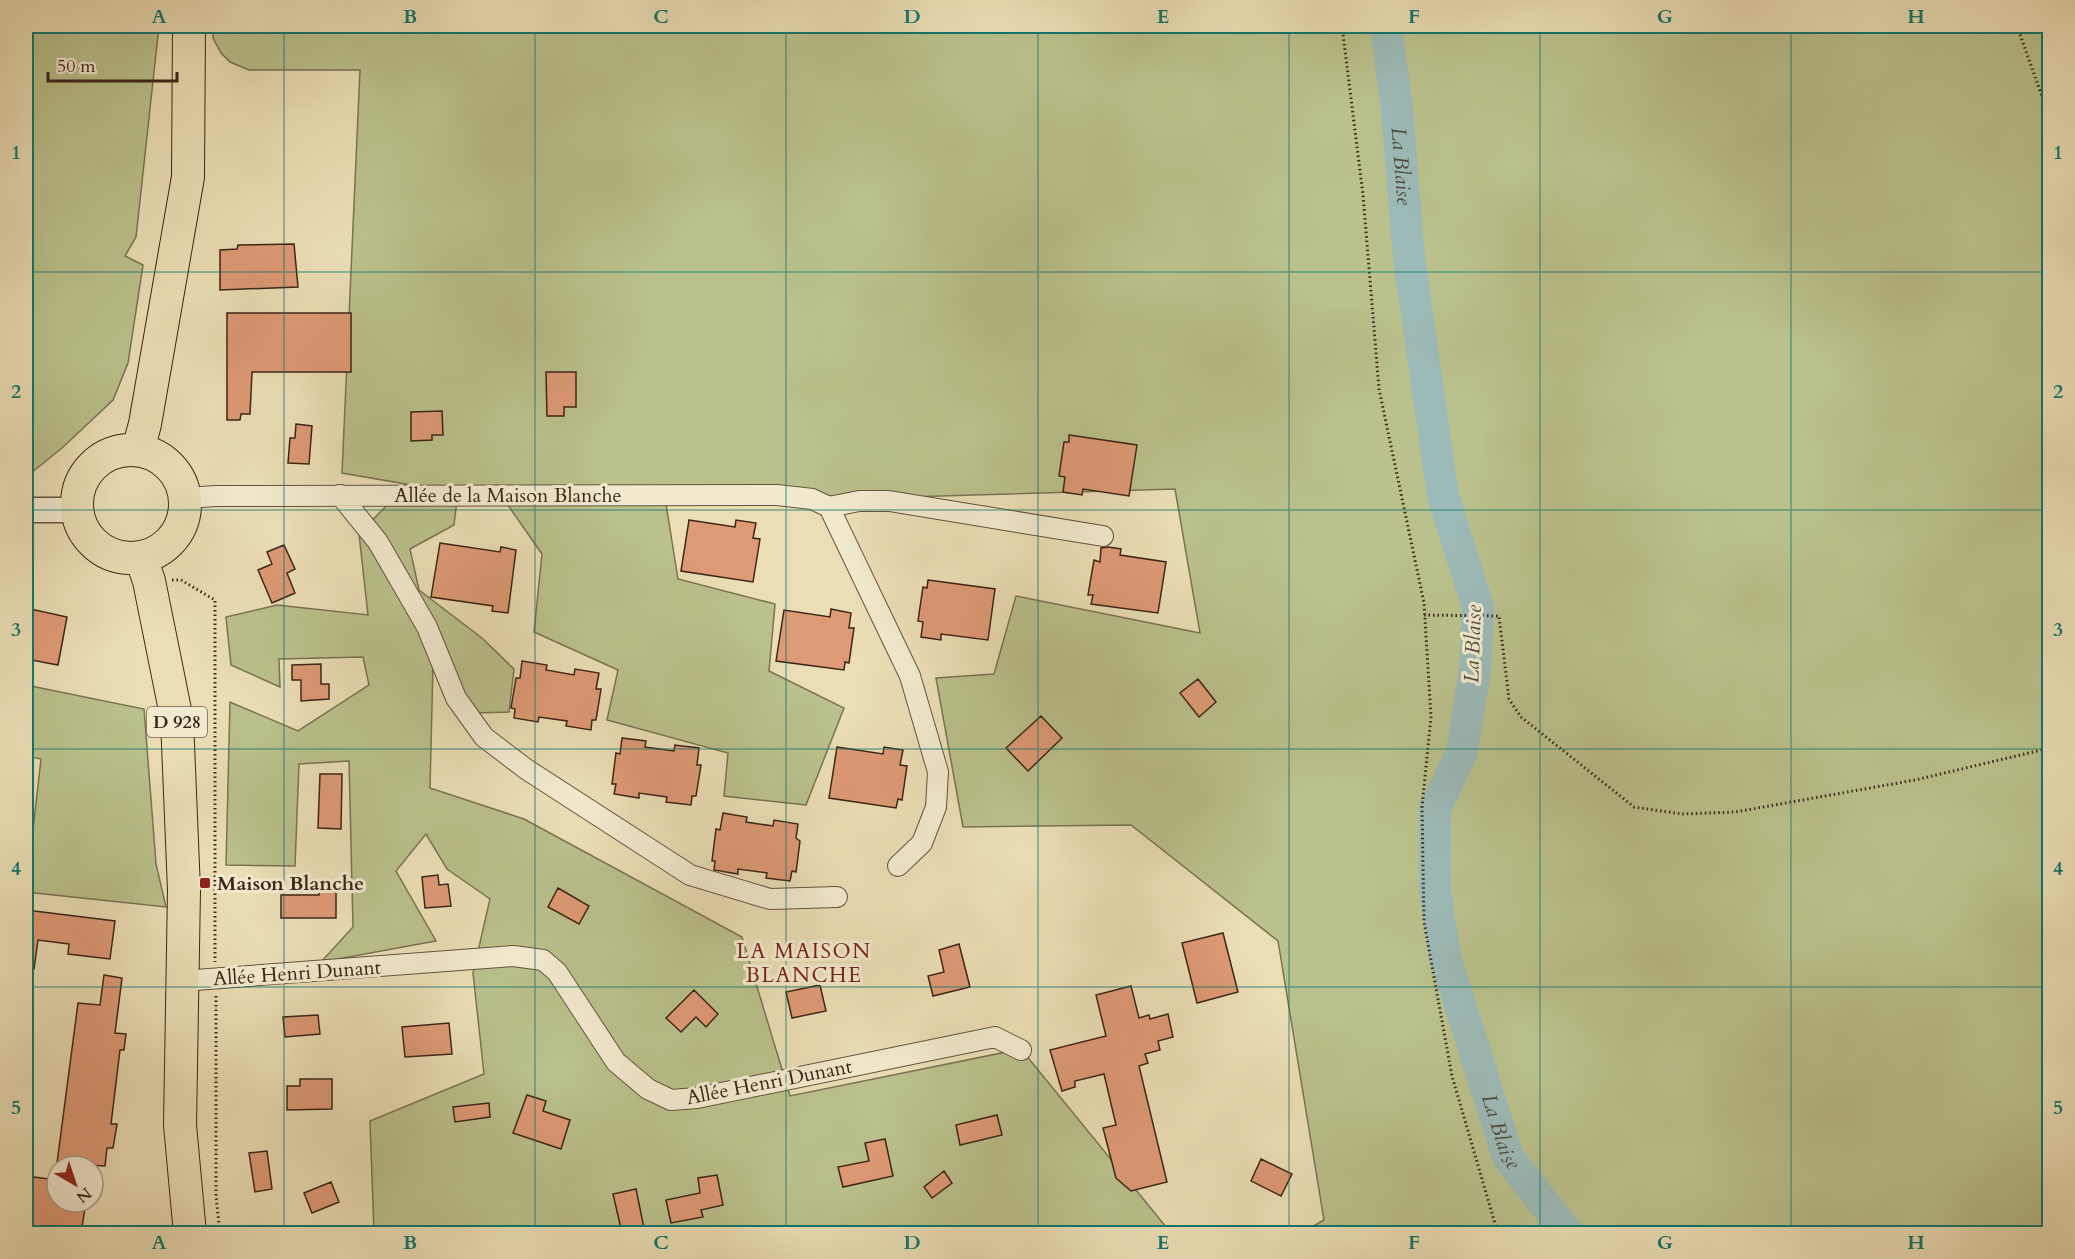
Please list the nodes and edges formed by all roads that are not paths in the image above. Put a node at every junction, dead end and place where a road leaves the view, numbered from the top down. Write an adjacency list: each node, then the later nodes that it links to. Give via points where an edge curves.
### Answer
1 (189, 26): 2 (main road, via 188,177)
2 (138, 450): 4 (main road, via 156,455 170,466 181,481); 7 (main road, via 106,455 93,465 77,494)
3 (340, 495): 4 (street, Allée de la Maison Blanche); 5 (street, Allée de la Maison Blanche, via 777,495 812,499); 11 (street, via 378,542 427,627 456,698 484,737 526,769 690,875 770,898)
4 (186, 498): 9 (main road, via 180,530)
5 (829, 507): 8 (street, via 889,501); 10 (street, via 909,676 938,772 936,807 922,843)
6 (26, 510): 7 (street)
7 (77, 510): 9 (main road, via 81,527 91,542)
8 (1102, 536)
9 (145, 570): 12 (main road, D 928, via 177,720 184,890)
10 (898, 866)
11 (837, 897)
12 (182, 981): 13 (street, Allée Henri Dunant, via 513,956 543,960 557,972 616,1062 648,1089 671,1100 995,1037); 14 (main road, D 928, via 180,1125)
13 (1021, 1050)
14 (190, 1233)

